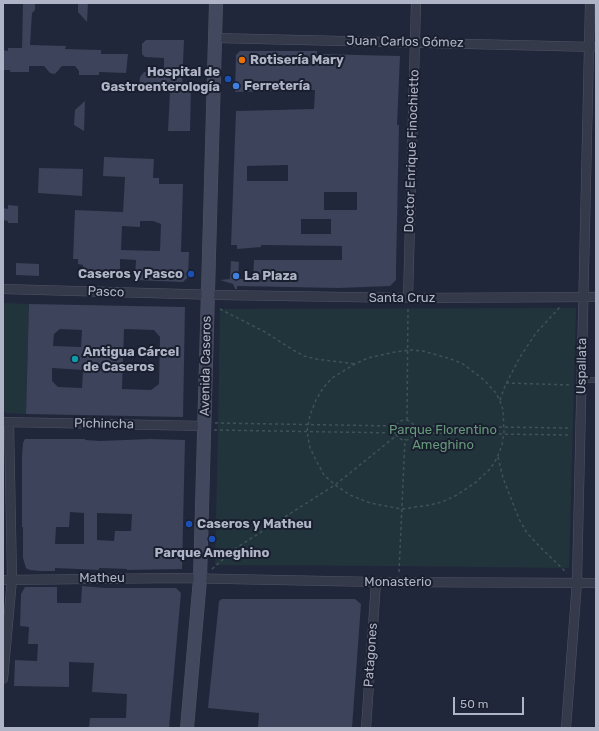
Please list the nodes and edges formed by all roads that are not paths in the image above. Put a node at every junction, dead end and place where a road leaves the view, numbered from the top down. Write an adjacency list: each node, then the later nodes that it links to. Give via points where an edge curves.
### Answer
1 (216, 3): 4 (main road, Avenida Caseros)
2 (416, 3): 5 (street, Doctor Enrique Finochietto)
3 (590, 3): 6 (street, Uspallata)
4 (215, 38): 5 (street, Juan Carlos Gómez); 8 (main road, Avenida Caseros)
5 (415, 42): 6 (street, Juan Carlos Gómez); 11 (street, Doctor Enrique Finochietto)
6 (593, 47): 9 (street, Uspallata)
7 (3, 289): 8 (street, Pasco)
8 (214, 295): 11 (street, Santa Cruz); 15 (main road, Avenida Caseros)
9 (583, 297): 10 (street, Santa Cruz); 11 (street, Santa Cruz); 13 (street, Uspallata)
10 (596, 297)
11 (408, 298)
12 (596, 380): 13 (lane)
13 (581, 382): 19 (street, Uspallata)
14 (6, 422): 15 (street, Pichincha); 16 (street)
15 (205, 426): 17 (main road, Avenida Caseros)
16 (8, 579): 17 (street, Matheu); 21 (street)
17 (200, 579): 18 (street, Monasterio); 22 (main road, Avenida Caseros)
18 (376, 582): 19 (street, Monasterio); 23 (street, Patagones)
19 (577, 582): 20 (street, Monasterio); 24 (street, Uspallata)
20 (596, 583)
21 (3, 679)
22 (187, 728)
23 (366, 728)
24 (566, 728)

